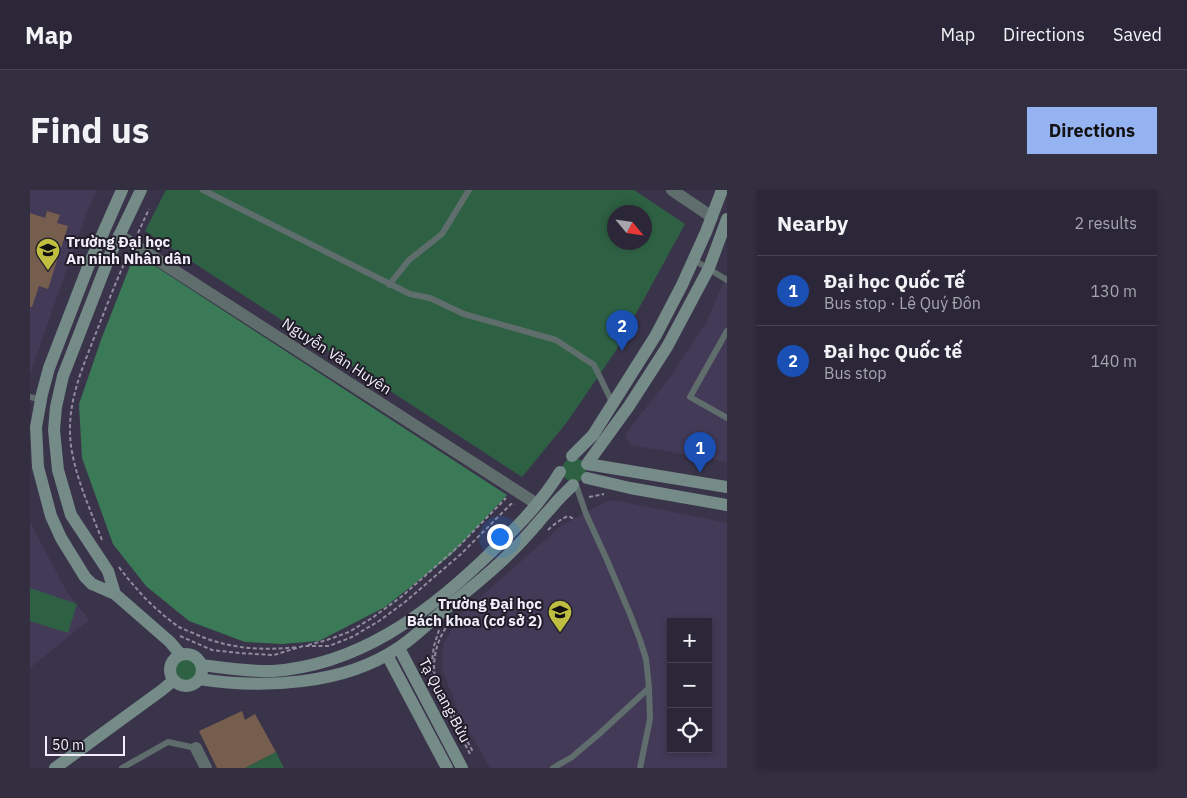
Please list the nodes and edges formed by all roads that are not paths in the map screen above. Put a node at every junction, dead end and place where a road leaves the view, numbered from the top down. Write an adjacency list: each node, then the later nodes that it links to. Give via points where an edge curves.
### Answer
1 (122, 190): 15 (street)
2 (141, 190): 9 (street)
3 (203, 190): 13 (lane)
4 (469, 190): 13 (lane, via 442,234 409,260)
5 (672, 190): 7 (street)
6 (722, 190): 7 (street)
7 (712, 217): 10 (street)
8 (727, 218): 11 (street)
9 (119, 236): 23 (street, Nguyễn Văn Huyên); 25 (street, via 63,376 54,430 58,470 71,515 108,571)
10 (694, 260): 11 (lane); 16 (street, via 656,335)
11 (709, 268): 12 (lane); 19 (street, via 667,347)
12 (727, 280)
13 (389, 284): 16 (lane, via 464,314 556,340 594,364)
14 (727, 331): 17 (lane, via 690,397)
15 (35, 399): 25 (street, via 38,467 50,516 85,577 92,584)
16 (613, 404): 18 (street, via 592,435)
17 (727, 418)
18 (572, 456): 19 (street, via 580,457); 20 (street, via 563,462)
19 (588, 464): 21 (street, via 588,474); 22 (street)
20 (560, 472): 21 (street, via 566,482); 23 (street)
21 (578, 482): 24 (street); 26 (street, via 507,557); 32 (lane, via 586,514 640,640)
22 (727, 487)
23 (537, 504): 29 (street, via 472,571 407,623 380,639 330,660 273,671)
24 (727, 505)
25 (115, 594): 27 (street)
26 (399, 648): 28 (street); 38 (street, Tạ Quang Bửu)
27 (181, 655): 29 (street, via 195,657); 30 (street, via 171,666)
28 (387, 655): 31 (street, via 348,672 298,682); 37 (street, Tạ Quang Bửu)
29 (201, 665): 31 (street)
30 (174, 680): 31 (street, via 187,686); 34 (street)
31 (199, 680)
32 (649, 688): 39 (lane, via 572,757); 40 (lane, via 650,719)
33 (196, 748): 35 (lane, via 168,742); 36 (street)
34 (55, 768)
35 (122, 768)
36 (206, 768)
37 (447, 768)
38 (462, 768)
39 (553, 768)
40 (640, 768)

